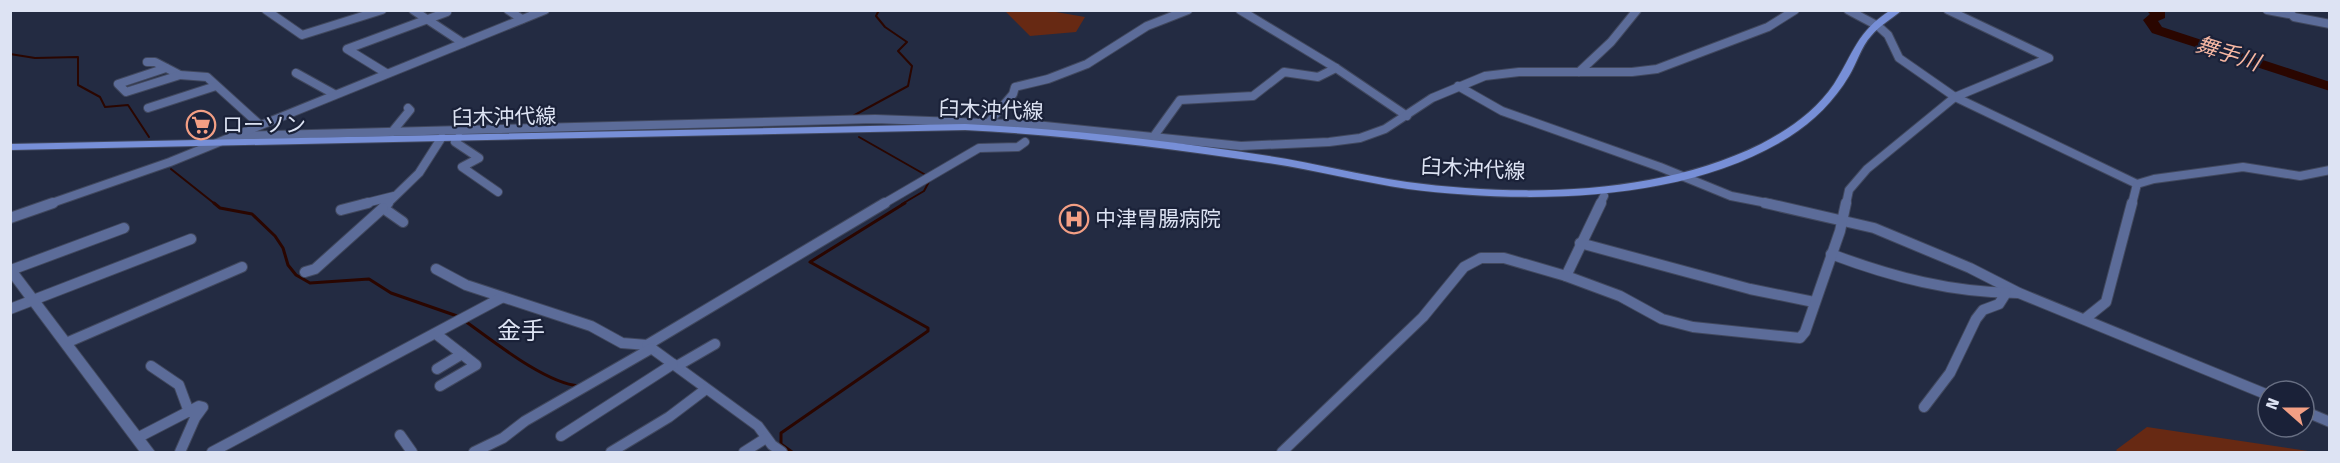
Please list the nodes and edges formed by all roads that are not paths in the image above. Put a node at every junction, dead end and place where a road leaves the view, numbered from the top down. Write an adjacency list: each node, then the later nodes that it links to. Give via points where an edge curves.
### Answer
1 (266, 10): 2 (street, via 302,34)
2 (382, 10)
3 (412, 10): 17 (street)
4 (508, 10): 16 (street)
5 (544, 10): 16 (street)
6 (1188, 10): 35 (street, via 1147,26 1086,64 1048,80 1015,87)
7 (1240, 10): 23 (street)
8 (1637, 10): 24 (street)
9 (1795, 10): 24 (street, via 1768,27 1664,68)
10 (1848, 10): 19 (street)
11 (1898, 10): 19 (main road, 臼木沖代線)
12 (1948, 10): 31 (street, via 2049,58)
13 (2267, 10): 15 (street)
14 (447, 12): 17 (street)
15 (2288, 12): 18 (street)
16 (522, 19): 20 (street)
17 (424, 20): 20 (street); 26 (street, via 347,49)
18 (2330, 24)
19 (1875, 25): 31 (street, via 1899,58); 46 (main road, 臼木沖代線, via 1861,39 1835,90 1803,122 1760,148)
20 (463, 42): 26 (street)
21 (147, 62): 22 (street)
22 (166, 68): 27 (street); 27 (street, via 118,84 126,92)
23 (1336, 68): 34 (street); 39 (street, via 1318,76 1284,72 1253,96 1177,101)
24 (1579, 72): 29 (street, via 1501,73)
25 (296, 73): 30 (street)
26 (386, 73): 30 (street)
27 (180, 75): 28 (street, via 207,77)
28 (216, 86): 32 (street); 36 (street)
29 (1458, 86): 34 (street); 46 (street, via 1502,111)
30 (334, 94): 36 (street)
31 (1955, 97): 47 (street); 54 (street, via 1867,169 1849,190)
32 (148, 108)
33 (408, 108): 37 (street, via 410,111)
34 (1407, 116): 39 (street, via 1366,136 1329,142 1253,147)
35 (990, 121): 37 (street, via 875,119); 39 (street)
36 (260, 125): 38 (street)
37 (392, 132): 38 (street)
38 (232, 136): 42 (street)
39 (1154, 136)
40 (459, 137): 41 (main road, 臼木沖代線); 46 (main road, 臼木沖代線, via 965,127 1181,147 1457,190 1598,190); 48 (street, via 455,142 480,158 462,166)
41 (442, 138): 42 (main road, 臼木沖代線); 49 (street, via 419,172)
42 (217, 142): 44 (main road, 臼木沖代線); 53 (street)
43 (1025, 142): 75 (street, via 1018,147 979,147)
44 (10, 147)
45 (2330, 170): 47 (street, via 2300,176 2243,167)
46 (1681, 176): 54 (street, via 1742,199)
47 (2137, 184): 71 (street, via 2106,302)
48 (498, 192)
49 (396, 195): 51 (street); 52 (street)
50 (1604, 196): 58 (street)
51 (383, 208): 55 (street); 63 (street, via 315,268)
52 (341, 210)
53 (10, 218)
54 (1843, 219): 59 (street); 66 (street, via 1970,268)
55 (403, 222)
56 (124, 228): 61 (street)
57 (191, 239): 68 (street)
58 (1580, 243): 64 (street); 69 (street, via 1750,289)
59 (1831, 254): 65 (street, via 1913,280); 69 (street)
60 (242, 267): 73 (street)
61 (11, 269): 68 (street)
62 (436, 269): 67 (street)
63 (305, 272)
64 (1566, 276): 69 (street, via 1620,296 1662,319 1718,331 1800,338); 99 (street, via 1504,258 1472,261 1423,317)
65 (2006, 293): 66 (street); 83 (street, via 1999,304 1983,310 1976,319 1950,373)
66 (2019, 293): 71 (street)
67 (501, 298): 72 (street); 75 (street, via 564,315 622,343)
68 (34, 300): 70 (street); 73 (street)
69 (1814, 302)
70 (10, 309)
71 (2086, 318): 82 (street)
72 (436, 334): 76 (street); 93 (street)
73 (66, 343): 89 (street)
74 (716, 344): 77 (street)
75 (650, 347): 77 (street); 95 (street)
76 (462, 354): 79 (street); 80 (street, via 476,365)
77 (675, 365): 81 (street); 88 (street)
78 (151, 366): 84 (street, via 179,385)
79 (437, 369)
80 (440, 386)
81 (706, 389): 90 (street, via 758,426); 96 (street)
82 (2256, 390)
83 (1924, 406)
84 (189, 412): 89 (street); 92 (street, via 203,407)
85 (2316, 416): 86 (street)
86 (2330, 422)
87 (400, 435): 94 (street)
88 (561, 436)
89 (137, 438): 91 (street)
90 (766, 438): 97 (street); 98 (street)
91 (148, 453)
92 (180, 453)
93 (212, 453)
94 (412, 453)
95 (474, 453)
96 (611, 453)
97 (744, 453)
98 (782, 453)
99 (1282, 453)

